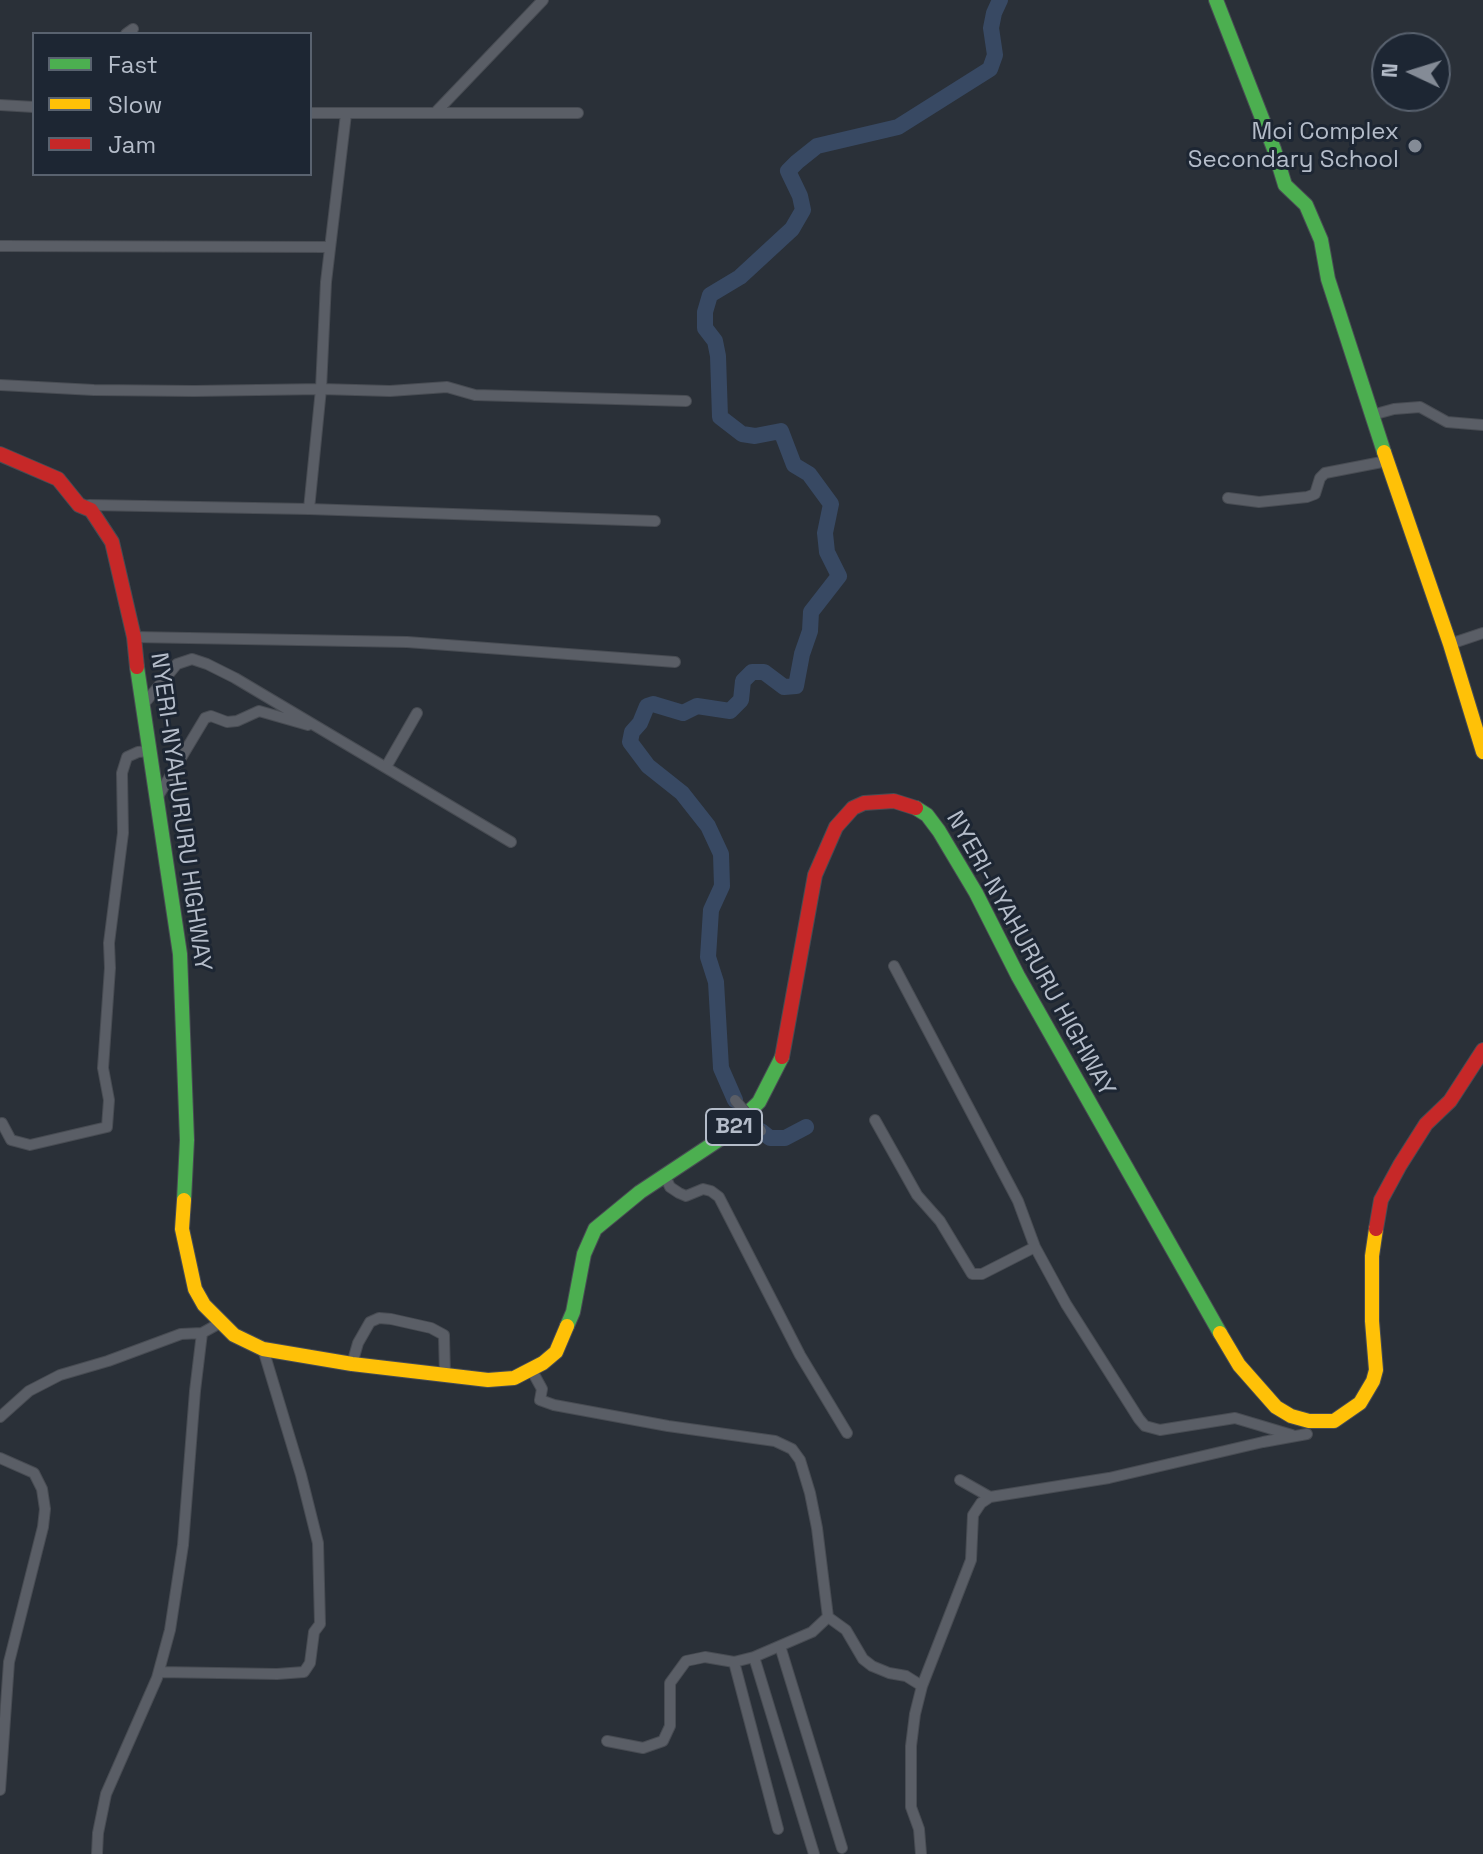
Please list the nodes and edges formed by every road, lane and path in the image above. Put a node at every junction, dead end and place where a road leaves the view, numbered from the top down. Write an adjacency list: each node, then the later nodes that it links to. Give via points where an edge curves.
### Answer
1 (543, 0): 6 (street)
2 (1216, 0): 14 (main road, via 1287,189 1306,205 1321,240 1328,279)
3 (0, 105): 4 (street)
4 (32, 107)
5 (312, 113): 8 (street)
6 (435, 113): 7 (street); 8 (street)
7 (578, 113)
8 (346, 114): 10 (street)
9 (0, 246): 10 (street)
10 (329, 247): 12 (street)
11 (0, 385): 12 (street)
12 (321, 389): 13 (street, via 447,387 475,395); 20 (street)
13 (686, 401)
14 (1372, 415): 15 (street, via 1420,407 1447,422); 17 (main road)
15 (1483, 425)
16 (0, 454): 19 (main road, NYERI-NYAHURURU HIGHWAY / B21, via 58,479)
17 (1387, 461): 18 (street, via 1325,473 1317,492 1307,497 1262,502); 24 (main road)
18 (1228, 498)
19 (79, 505): 20 (street); 23 (main road, NYERI-NYAHURURU HIGHWAY / B21, via 91,510 112,542)
20 (309, 509): 21 (street)
21 (655, 521)
22 (1483, 633): 24 (street)
23 (134, 637): 25 (street, via 407,642); 26 (main road, NYERI-NYAHURURU HIGHWAY / B21)
24 (1450, 644): 30 (main road)
25 (675, 662)
26 (142, 707): 28 (street, via 177,664 192,659); 29 (main road, NYERI-NYAHURURU HIGHWAY / B21)
27 (417, 713): 31 (street)
28 (325, 730): 31 (street); 32 (street, via 259,711 237,721 205,718)
29 (150, 751): 32 (main road, NYERI-NYAHURURU HIGHWAY / B21); 38 (street, via 127,757 122,773 123,833 109,943 103,1068 107,1127 30,1145 11,1140)
30 (1483, 752)
31 (386, 767): 33 (street)
32 (157, 798): 42 (main road, NYERI-NYAHURURU HIGHWAY / B21, via 180,954 187,1140 182,1229 195,1289)
33 (511, 842)
34 (894, 966): 41 (street, via 1018,1201)
35 (1483, 1050): 40 (main road, NYERI-NYAHURURU HIGHWAY / B21, via 1450,1101 1426,1124 1381,1200 1372,1256 1376,1370 1360,1403 1334,1421 1309,1421 1284,1412 1239,1365 955,856 927,815 911,805 864,803 836,827 815,875 782,1058 771,1083 723,1137)
36 (735, 1100): 39 (street, bridge)
37 (875, 1120): 41 (street, via 917,1195 940,1221 972,1274)
38 (0, 1124)
39 (761, 1131)
40 (665, 1176): 46 (main road, NYERI-NYAHURURU HIGHWAY / B21, via 595,1229 565,1334 556,1352); 49 (street, via 670,1187 686,1196 703,1189 719,1197 800,1355)
41 (1035, 1247): 51 (street, via 1145,1426 1160,1430 1235,1418)
42 (220, 1323): 43 (street); 44 (main road, NYERI-NYAHURURU HIGHWAY / B21)
43 (202, 1333): 48 (street, via 164,1339 60,1375 29,1391); 59 (street, via 183,1545)
44 (263, 1349): 45 (main road, NYERI-NYAHURURU HIGHWAY / B21); 59 (street, via 318,1543 320,1624 310,1663 304,1672 277,1674)
45 (352, 1364): 47 (main road, NYERI-NYAHURURU HIGHWAY / B21); 47 (street, via 370,1322 391,1319 444,1335)
46 (531, 1369): 47 (main road, NYERI-NYAHURURU HIGHWAY / B21, via 514,1378 488,1380); 55 (street, via 542,1389 540,1400 554,1405 775,1441 792,1449 813,1505)
47 (445, 1375)
48 (0, 1417)
49 (847, 1433)
50 (1307, 1434): 51 (street)
51 (1294, 1436): 54 (street, via 1109,1478)
52 (0, 1458): 62 (street, via 34,1473 45,1509 9,1662)
53 (960, 1480): 54 (street)
54 (990, 1497): 60 (street, via 973,1515 971,1560)
55 (828, 1617): 56 (street, via 817,1630); 60 (street, via 846,1630 872,1666)
56 (780, 1646): 57 (street); 64 (street)
57 (754, 1657): 58 (street); 66 (street)
58 (734, 1662): 61 (street, via 705,1657 686,1661 670,1683 670,1726 663,1741 643,1748); 63 (street)
59 (159, 1672): 65 (street, via 106,1794)
60 (922, 1686): 67 (street, via 911,1746 911,1807)
61 (607, 1741)
62 (0, 1790)
63 (778, 1829)
64 (842, 1848)
65 (97, 1854)
66 (814, 1854)
67 (921, 1854)

